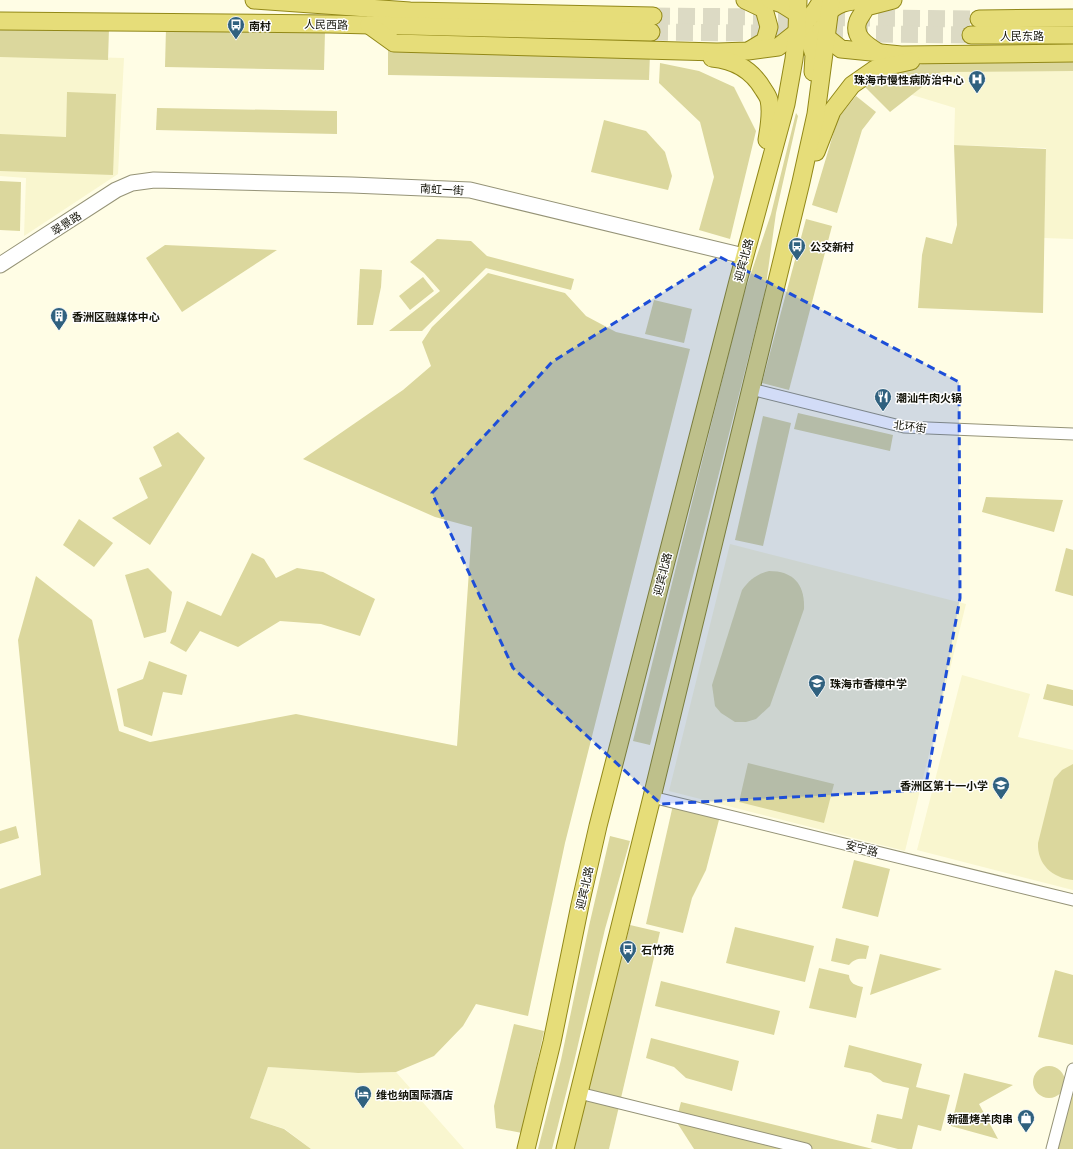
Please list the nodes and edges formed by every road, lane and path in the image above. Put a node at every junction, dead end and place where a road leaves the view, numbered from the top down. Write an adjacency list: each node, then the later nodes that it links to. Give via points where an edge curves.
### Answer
1 (254, 0): 10 (main road, 人民西路, via 652,24)
2 (745, 0): 14 (main road, via 764,9 769,27 765,41)
3 (770, 0): 6 (main road)
4 (866, 0): 6 (main road, via 846,1)
5 (893, 0): 15 (main road, via 866,7 858,22 857,32 864,43)
6 (813, 16): 14 (main road, via 778,47); 15 (main road, via 841,49); 19 (main road, via 816,114); 20 (main road, 迎宾北路, via 794,59 786,104); 23 (main road, via 813,76 778,225)
7 (1073, 18): 8 (main road, 人民东路)
8 (979, 19)
9 (0, 21): 10 (main road, 人民西路)
10 (369, 25): 13 (main road, via 394,43)
11 (971, 35): 12 (main road, 人民东路)
12 (1073, 35)
13 (649, 50): 14 (main road); 20 (main road, via 725,59 743,67 758,80 769,99 770,120)
14 (748, 51)
15 (879, 53): 17 (main road)
16 (1073, 53): 17 (main road)
17 (962, 54): 19 (main road, via 875,69 852,85 832,110)
18 (132, 182): 21 (main road, 南虹一街, via 161,180 470,190); 22 (main road, 翠景路)
19 (801, 182): 23 (main road)
20 (760, 200): 21 (main road, 迎宾北路)
21 (744, 256): 30 (main road, 迎宾北路, via 598,826 552,1042)
22 (0, 265)
23 (780, 268): 24 (main road)
24 (751, 389): 25 (street, 北环街, via 904,427); 26 (main road)
25 (1073, 434)
26 (652, 796): 27 (street, 安宁路); 29 (main road)
27 (1073, 900)
28 (1073, 1069): 33 (street)
29 (579, 1093): 31 (main road); 32 (street)
30 (526, 1149)
31 (565, 1149)
32 (806, 1149)
33 (1052, 1149)

